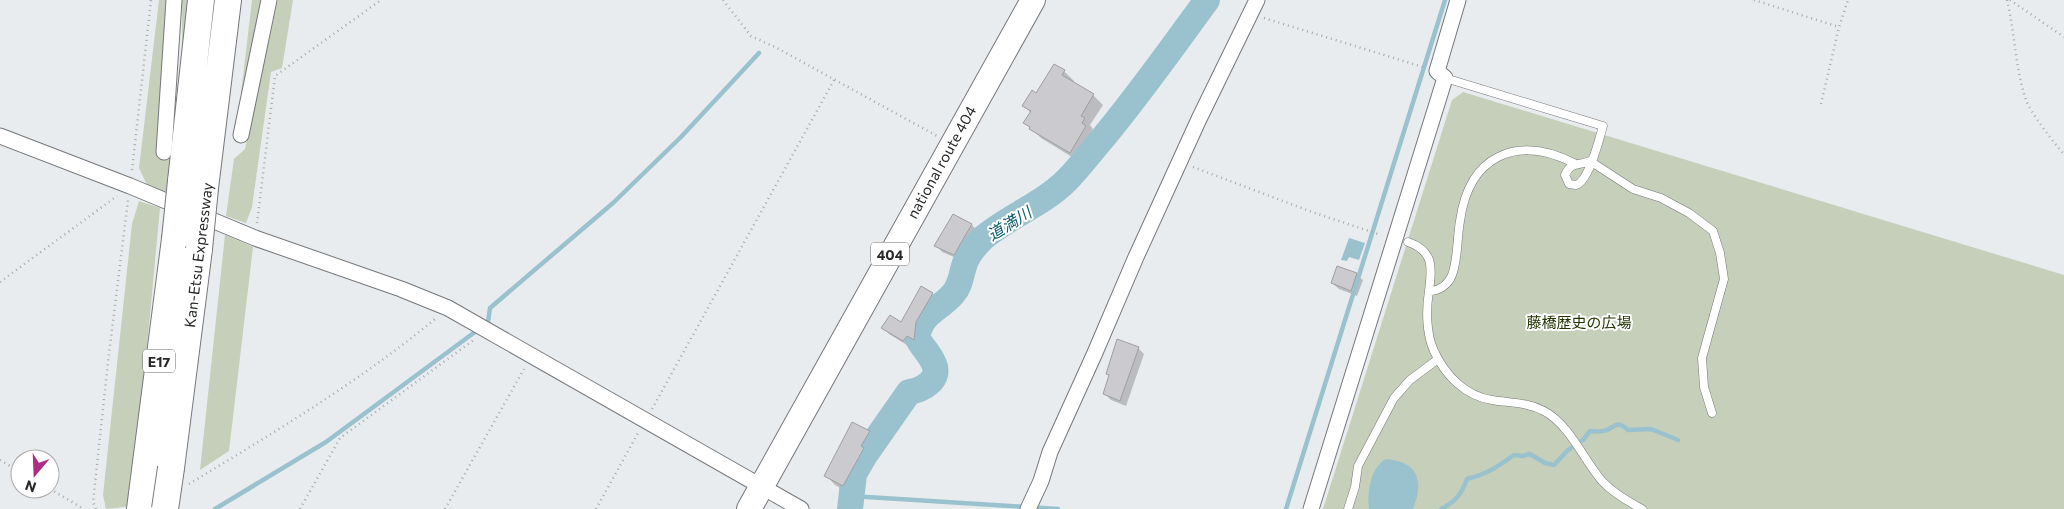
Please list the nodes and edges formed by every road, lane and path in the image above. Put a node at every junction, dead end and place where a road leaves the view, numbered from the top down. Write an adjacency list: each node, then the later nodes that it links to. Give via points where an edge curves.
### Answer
1 (151, 0): 29 (path)
2 (174, 0): 23 (street)
3 (201, 0): 28 (highway, Kan-Etsu Expressway / E17)
4 (228, 0): 28 (highway, Kan-Etsu Expressway / E17)
5 (270, 0): 20 (street)
6 (381, 0): 30 (path, via 275,76)
7 (723, 0): 18 (path, via 751,36)
8 (1033, 0): 22 (highway, national route 404 / 404)
9 (1258, 0): 14 (street)
10 (1458, 0): 17 (street)
11 (1754, 0): 15 (path)
12 (1848, 0): 15 (path)
13 (2008, 0): 16 (path); 24 (path, via 2026,102)
14 (1250, 14): 17 (path, via 1299,27); 26 (street)
15 (1839, 27): 19 (path)
16 (2064, 37)
17 (1441, 75): 25 (lane, via 1603,126); 31 (street)
18 (834, 80): 22 (path); 39 (path)
19 (1821, 104)
20 (241, 135)
21 (0, 136): 29 (street)
22 (951, 144): 41 (highway, national route 404 / 404)
23 (164, 152)
24 (2064, 154)
25 (1590, 161): 27 (lane); 27 (lane, via 1584,180 1576,186 1569,184 1565,175); 38 (lane, via 1633,189 1661,198 1689,213 1713,231 1724,280 1702,358 1704,387)
26 (1179, 162): 31 (path, via 1312,212); 52 (street, via 1050,452)
27 (1574, 163): 33 (lane, via 1559,156 1523,150 1488,162 1477,173 1468,190 1452,275 1445,286)
28 (193, 185): 40 (highway, Kan-Etsu Expressway / E17, bridge, via 199,249); 45 (highway, Kan-Etsu Expressway / E17, bridge, via 175,239)
29 (130, 186): 30 (street); 32 (path); 44 (path, via 93,502)
30 (255, 238): 34 (street, via 401,288)
31 (1402, 241): 33 (lane, via 1418,245 1426,254 1432,279); 53 (street)
32 (0, 282)
33 (1429, 291): 37 (lane, via 1428,326)
34 (448, 308): 35 (street); 40 (path, via 308,410)
35 (486, 331): 36 (street); 47 (path, via 340,438)
36 (531, 356): 39 (street); 48 (path)
37 (1438, 360): 54 (lane, via 1410,380 1394,398 1358,466 1356,487); 55 (lane, via 1454,381 1478,396 1532,406 1556,419 1602,481 1613,492)
38 (1712, 414)
39 (646, 420): 41 (street); 49 (path)
40 (177, 478): 46 (highway, Kan-Etsu Expressway / E17, bridge)
41 (762, 487): 50 (highway, national route 404 / 404); 51 (street)
42 (60, 495): 43 (path)
43 (84, 509)
44 (96, 509)
45 (140, 509)
46 (165, 509)
47 (300, 509)
48 (445, 509)
49 (596, 509)
50 (750, 509)
51 (801, 509)
52 (1028, 509)
53 (1311, 509)
54 (1348, 509)
55 (1642, 509)

